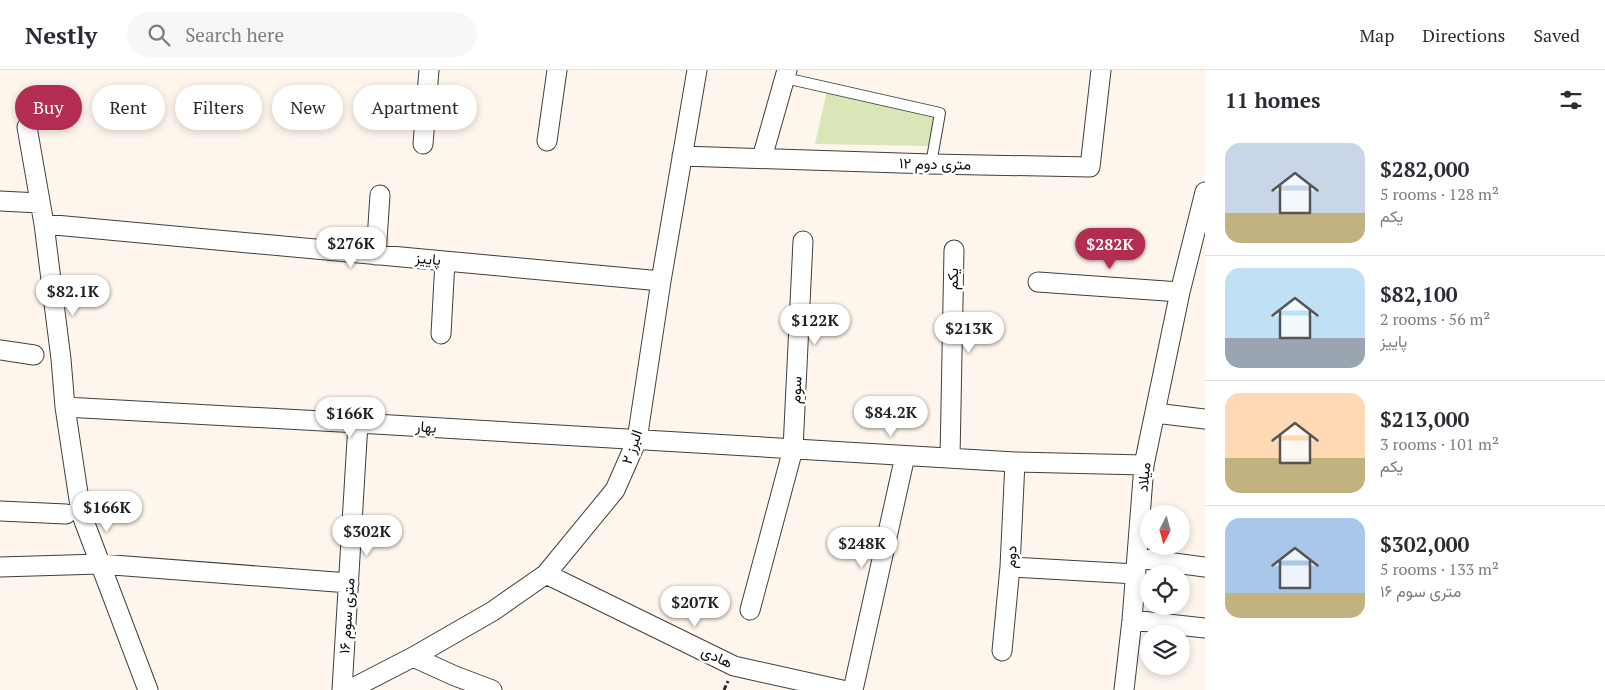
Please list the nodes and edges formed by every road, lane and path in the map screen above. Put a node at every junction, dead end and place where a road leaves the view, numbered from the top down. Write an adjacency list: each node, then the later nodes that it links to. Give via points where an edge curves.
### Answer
1 (429, 70): 8 (street)
2 (556, 70): 7 (street)
3 (697, 70): 9 (street, البرز ۲)
4 (1101, 70): 11 (street, ۱۲ متری دوم, via 1090,167)
5 (786, 74): 10 (street); 11 (lane, via 940,113)
6 (28, 130): 15 (street)
7 (547, 141)
8 (423, 144)
9 (682, 156): 10 (street, ۱۲ متری دوم); 22 (street, البرز ۲)
10 (762, 158): 11 (street, ۱۲ متری دوم)
11 (931, 164)
12 (1205, 192): 18 (street, میلاد)
13 (380, 194): 20 (street)
14 (0, 201): 15 (street)
15 (40, 203): 16 (street)
16 (44, 224): 20 (street, پاییز); 28 (street)
17 (803, 241): 33 (street, سوم)
18 (1198, 246): 24 (street, میلاد)
19 (954, 250): 35 (street, یکم)
20 (376, 255): 21 (street, پاییز)
21 (445, 261): 22 (street, پاییز); 25 (street)
22 (661, 281): 32 (street, البرز ۲)
23 (1038, 282): 24 (street)
24 (1180, 292): 29 (street, میلاد)
25 (441, 334)
26 (0, 350): 27 (street)
27 (34, 354)
28 (65, 407): 31 (street, بهار); 40 (street, via 81,513)
29 (1155, 413): 30 (street); 37 (street, میلاد)
30 (1205, 419)
31 (358, 423): 32 (street, بهار); 46 (street, ۱۶ متری سوم)
32 (637, 440): 33 (street, بهار); 45 (street, البرز ۲, via 616,490)
33 (793, 449): 34 (street, بهار); 47 (street, سوم)
34 (905, 456): 35 (street, بهار); 57 (street)
35 (950, 458): 36 (street, بهار)
36 (1015, 462): 37 (street, بهار); 43 (street, دوم)
37 (1144, 465): 41 (street, میلاد)
38 (0, 511): 39 (street)
39 (66, 514)
40 (100, 564): 42 (street); 46 (street); 52 (street)
41 (1137, 566): 43 (street); 44 (street); 48 (street, میلاد)
42 (0, 567)
43 (1010, 567): 50 (street, دوم)
44 (1205, 567)
45 (546, 574): 51 (street, البرز ۲, via 493,611); 56 (street, هادی, via 734,666)
46 (349, 583): 53 (street, ۱۶ متری سوم)
47 (750, 610)
48 (1132, 620): 49 (street); 58 (street, میلاد)
49 (1205, 628)
50 (1002, 651)
51 (413, 657): 54 (street, البرز ۲); 55 (street)
52 (148, 690)
53 (342, 690)
54 (349, 690)
55 (492, 690)
56 (842, 690)
57 (853, 690)
58 (1124, 690)

